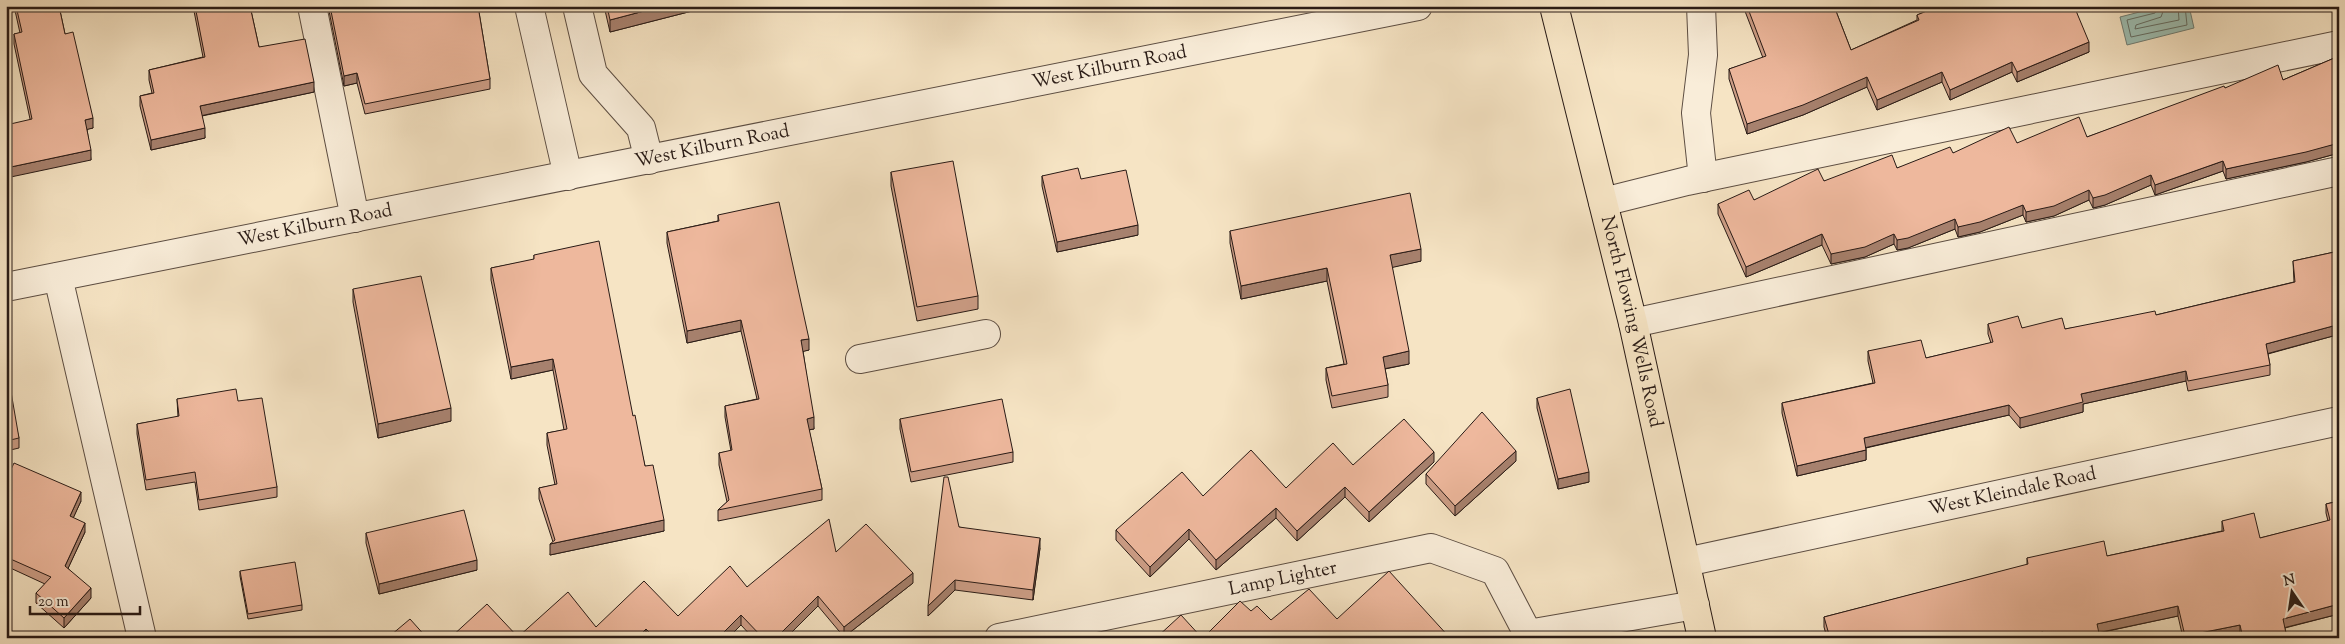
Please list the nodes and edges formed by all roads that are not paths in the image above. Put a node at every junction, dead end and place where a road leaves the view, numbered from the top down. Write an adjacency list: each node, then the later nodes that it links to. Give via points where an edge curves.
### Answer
1 (312, 6): 13 (street)
2 (529, 6): 10 (street)
3 (577, 6): 8 (street, via 593,74 641,128)
4 (1418, 6): 8 (street, West Kilburn Road)
5 (1554, 6): 12 (main road, North Flowing Wells Road)
6 (1700, 6): 11 (street, via 1703,55 1696,113)
7 (2339, 45): 11 (street)
8 (649, 160): 10 (street, West Kilburn Road)
9 (2339, 171): 16 (street)
10 (568, 176): 13 (street, West Kilburn Road)
11 (1702, 178): 12 (street)
12 (1603, 202): 16 (main road, North Flowing Wells Road)
13 (355, 218): 14 (street, West Kilburn Road)
14 (58, 276): 15 (street, West Kilburn Road); 24 (street)
15 (6, 287)
16 (1633, 323): 20 (main road, North Flowing Wells Road)
17 (986, 334): 18 (street)
18 (860, 359)
19 (2339, 421): 20 (street, West Kleindale Road)
20 (1686, 562): 21 (main road, North Flowing Wells Road)
21 (1696, 605): 22 (street, Lamp Lighter); 25 (main road, North Flowing Wells Road)
22 (1528, 636): 23 (street, Lamp Lighter, via 1495,571 1431,548)
23 (1005, 637)
24 (142, 638)
25 (1702, 638)

